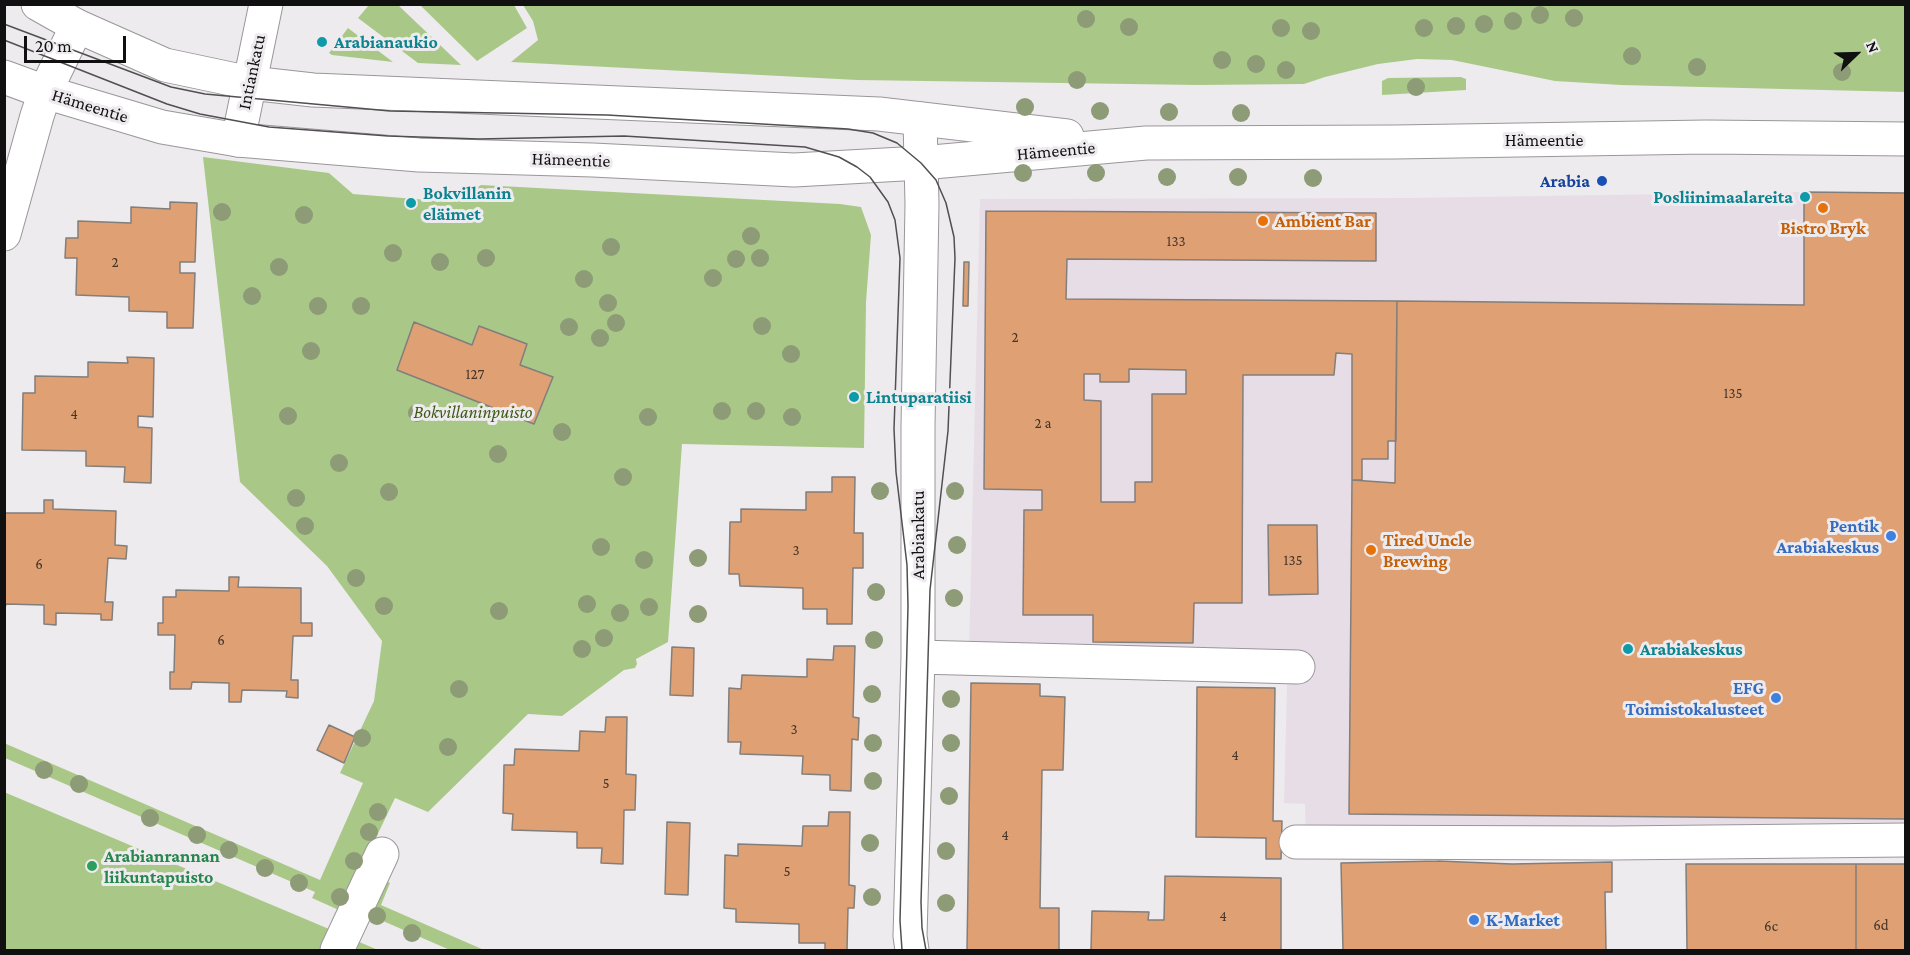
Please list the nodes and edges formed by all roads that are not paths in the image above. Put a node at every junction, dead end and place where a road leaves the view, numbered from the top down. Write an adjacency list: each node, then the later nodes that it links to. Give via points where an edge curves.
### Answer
1 (38, 4): 3 (main road, Hämeentie)
2 (266, 4): 5 (main road, Intiankatu)
3 (77, 26): 5 (main road, Hämeentie, via 165,65); 6 (main road)
4 (4, 77): 6 (main road, Hämeentie)
5 (250, 83): 7 (main road, Hämeentie, via 313,90 867,113); 8 (main road, Intiankatu)
6 (45, 92): 8 (main road, Hämeentie, via 162,127); 12 (main road)
7 (920, 119): 10 (main road, Hämeentie); 11 (main road, Arabiankatu)
8 (238, 140): 11 (main road, Hämeentie, via 419,155 794,170)
9 (1905, 140): 10 (main road, Hämeentie, via 1706,137)
10 (1146, 143): 11 (main road, Hämeentie)
11 (921, 163): 13 (main road, Arabiankatu)
12 (4, 234)
13 (918, 657): 14 (main road); 19 (main road, Arabiankatu)
14 (1298, 667)
15 (1292, 832): 16 (main road, via 1625,843)
16 (1905, 840)
17 (382, 854): 18 (main road)
18 (337, 951)
19 (912, 951)

